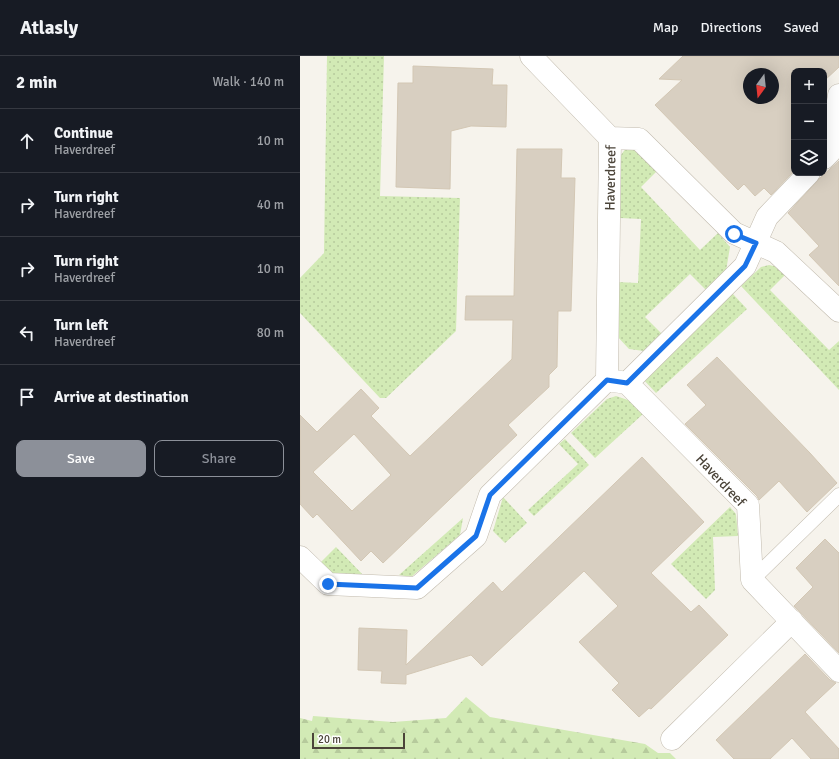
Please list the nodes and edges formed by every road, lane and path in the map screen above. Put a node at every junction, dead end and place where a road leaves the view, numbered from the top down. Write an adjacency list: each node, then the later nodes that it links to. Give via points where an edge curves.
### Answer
1 (532, 56): 3 (street)
2 (839, 95): 4 (street, via 830,152)
3 (610, 138): 6 (street, Haverdreef, via 639,139 734,234); 8 (street, Haverdreef)
4 (827, 155)
5 (806, 176): 6 (street, via 767,216)
6 (756, 243): 7 (street, Haverdreef, via 776,252); 8 (street, via 745,266)
7 (839, 312)
8 (617, 381): 10 (street, via 490,495 476,536 417,588 328,584); 11 (street, Haverdreef, via 748,505)
9 (839, 495): 11 (lane)
10 (300, 557)
11 (752, 580): 12 (street)
12 (792, 621): 13 (street); 14 (street)
13 (839, 671)
14 (672, 739)

